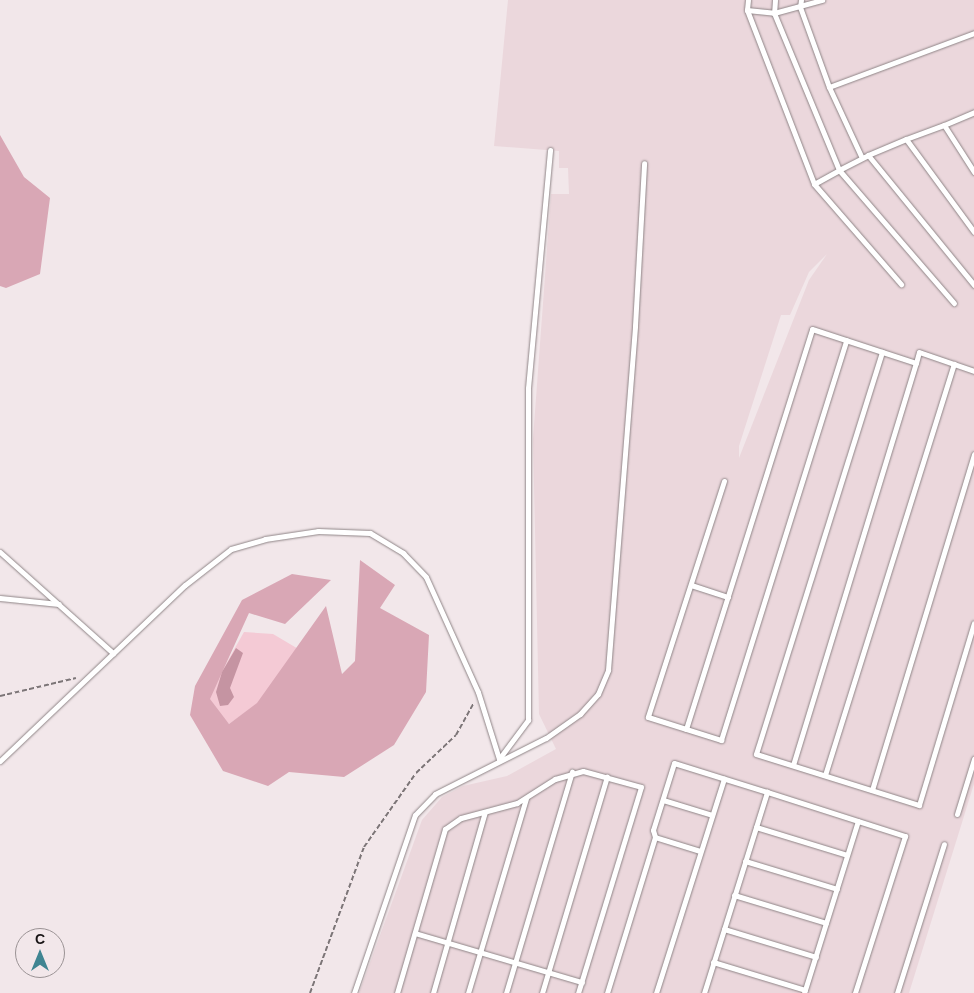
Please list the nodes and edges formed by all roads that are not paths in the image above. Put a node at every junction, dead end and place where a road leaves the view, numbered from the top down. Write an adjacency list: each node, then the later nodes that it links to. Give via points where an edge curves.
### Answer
1 (748, 0): 6 (lane)
2 (776, 0): 7 (lane)
3 (801, 0): 5 (lane)
4 (822, 0): 5 (lane)
5 (800, 7): 7 (lane); 9 (lane)
6 (747, 10): 7 (lane); 19 (lane)
7 (774, 13): 17 (lane)
8 (974, 33): 9 (lane)
9 (830, 87): 15 (lane)
10 (974, 112): 11 (lane)
11 (944, 125): 12 (lane); 18 (lane)
12 (906, 139): 14 (lane); 20 (lane)
13 (550, 150): 39 (lane, via 528,388 528,720)
14 (868, 154): 15 (lane); 22 (lane)
15 (862, 158): 17 (lane)
16 (644, 163): 39 (lane, via 635,326 608,670 598,694 580,714 546,738)
17 (839, 170): 19 (lane); 23 (lane)
18 (974, 172)
19 (814, 184): 21 (lane)
20 (974, 232)
21 (901, 284)
22 (974, 285)
23 (954, 303)
24 (846, 340): 25 (lane); 33 (lane, via 812,329); 38 (lane, via 721,740)
25 (882, 352): 26 (lane); 42 (lane, via 756,754)
26 (916, 363): 27 (lane, via 919,352); 42 (lane)
27 (954, 364): 28 (lane); 44 (lane)
28 (974, 371)
29 (974, 454): 47 (lane)
30 (724, 481): 32 (lane)
31 (0, 552): 35 (lane)
32 (690, 585): 33 (lane); 38 (lane, via 648,717)
33 (728, 597): 38 (lane)
34 (0, 598): 35 (lane)
35 (59, 604): 37 (lane)
36 (974, 623): 47 (lane, via 919,805)
37 (112, 654): 39 (lane, via 185,585 231,549 264,539 318,531 370,533 403,553 426,577 479,694); 41 (lane)
38 (686, 729)
39 (499, 759): 74 (lane, via 434,794 415,815)
40 (974, 759): 52 (lane)
41 (0, 761)
42 (793, 765): 44 (lane)
43 (572, 772): 45 (lane, via 583,771); 49 (lane); 70 (lane)
44 (826, 776): 47 (lane)
45 (607, 777): 71 (lane); 72 (lane, via 641,786)
46 (724, 778): 48 (lane); 50 (lane, via 674,763); 53 (lane)
47 (872, 790)
48 (767, 792): 54 (lane); 55 (lane)
49 (526, 798): 51 (lane); 67 (lane)
50 (663, 800): 53 (lane); 56 (lane, via 653,830)
51 (485, 812): 65 (lane, via 461,818 445,829); 66 (lane)
52 (957, 814)
53 (712, 815): 58 (lane)
54 (858, 821): 59 (lane); 84 (lane, via 905,836)
55 (756, 827): 59 (lane); 60 (lane)
56 (655, 837): 58 (lane); 81 (lane)
57 (944, 844): 85 (lane)
58 (700, 851): 82 (lane)
59 (847, 855): 61 (lane)
60 (745, 861): 61 (lane); 62 (lane)
61 (837, 890): 63 (lane)
62 (734, 895): 63 (lane); 64 (lane)
63 (826, 923): 68 (lane)
64 (724, 929): 68 (lane); 69 (lane)
65 (415, 933): 66 (lane); 75 (lane)
66 (447, 942): 67 (lane); 76 (lane)
67 (480, 952): 70 (lane); 77 (lane)
68 (816, 956): 73 (lane)
69 (713, 962): 73 (lane); 83 (lane)
70 (515, 963): 71 (lane); 78 (lane)
71 (548, 972): 72 (lane); 79 (lane)
72 (582, 982): 80 (lane)
73 (804, 992)
74 (354, 993)
75 (397, 993)
76 (432, 993)
77 (468, 993)
78 (506, 993)
79 (542, 993)
80 (578, 993)
81 (607, 993)
82 (656, 993)
83 (704, 993)
84 (855, 993)
85 (898, 993)

